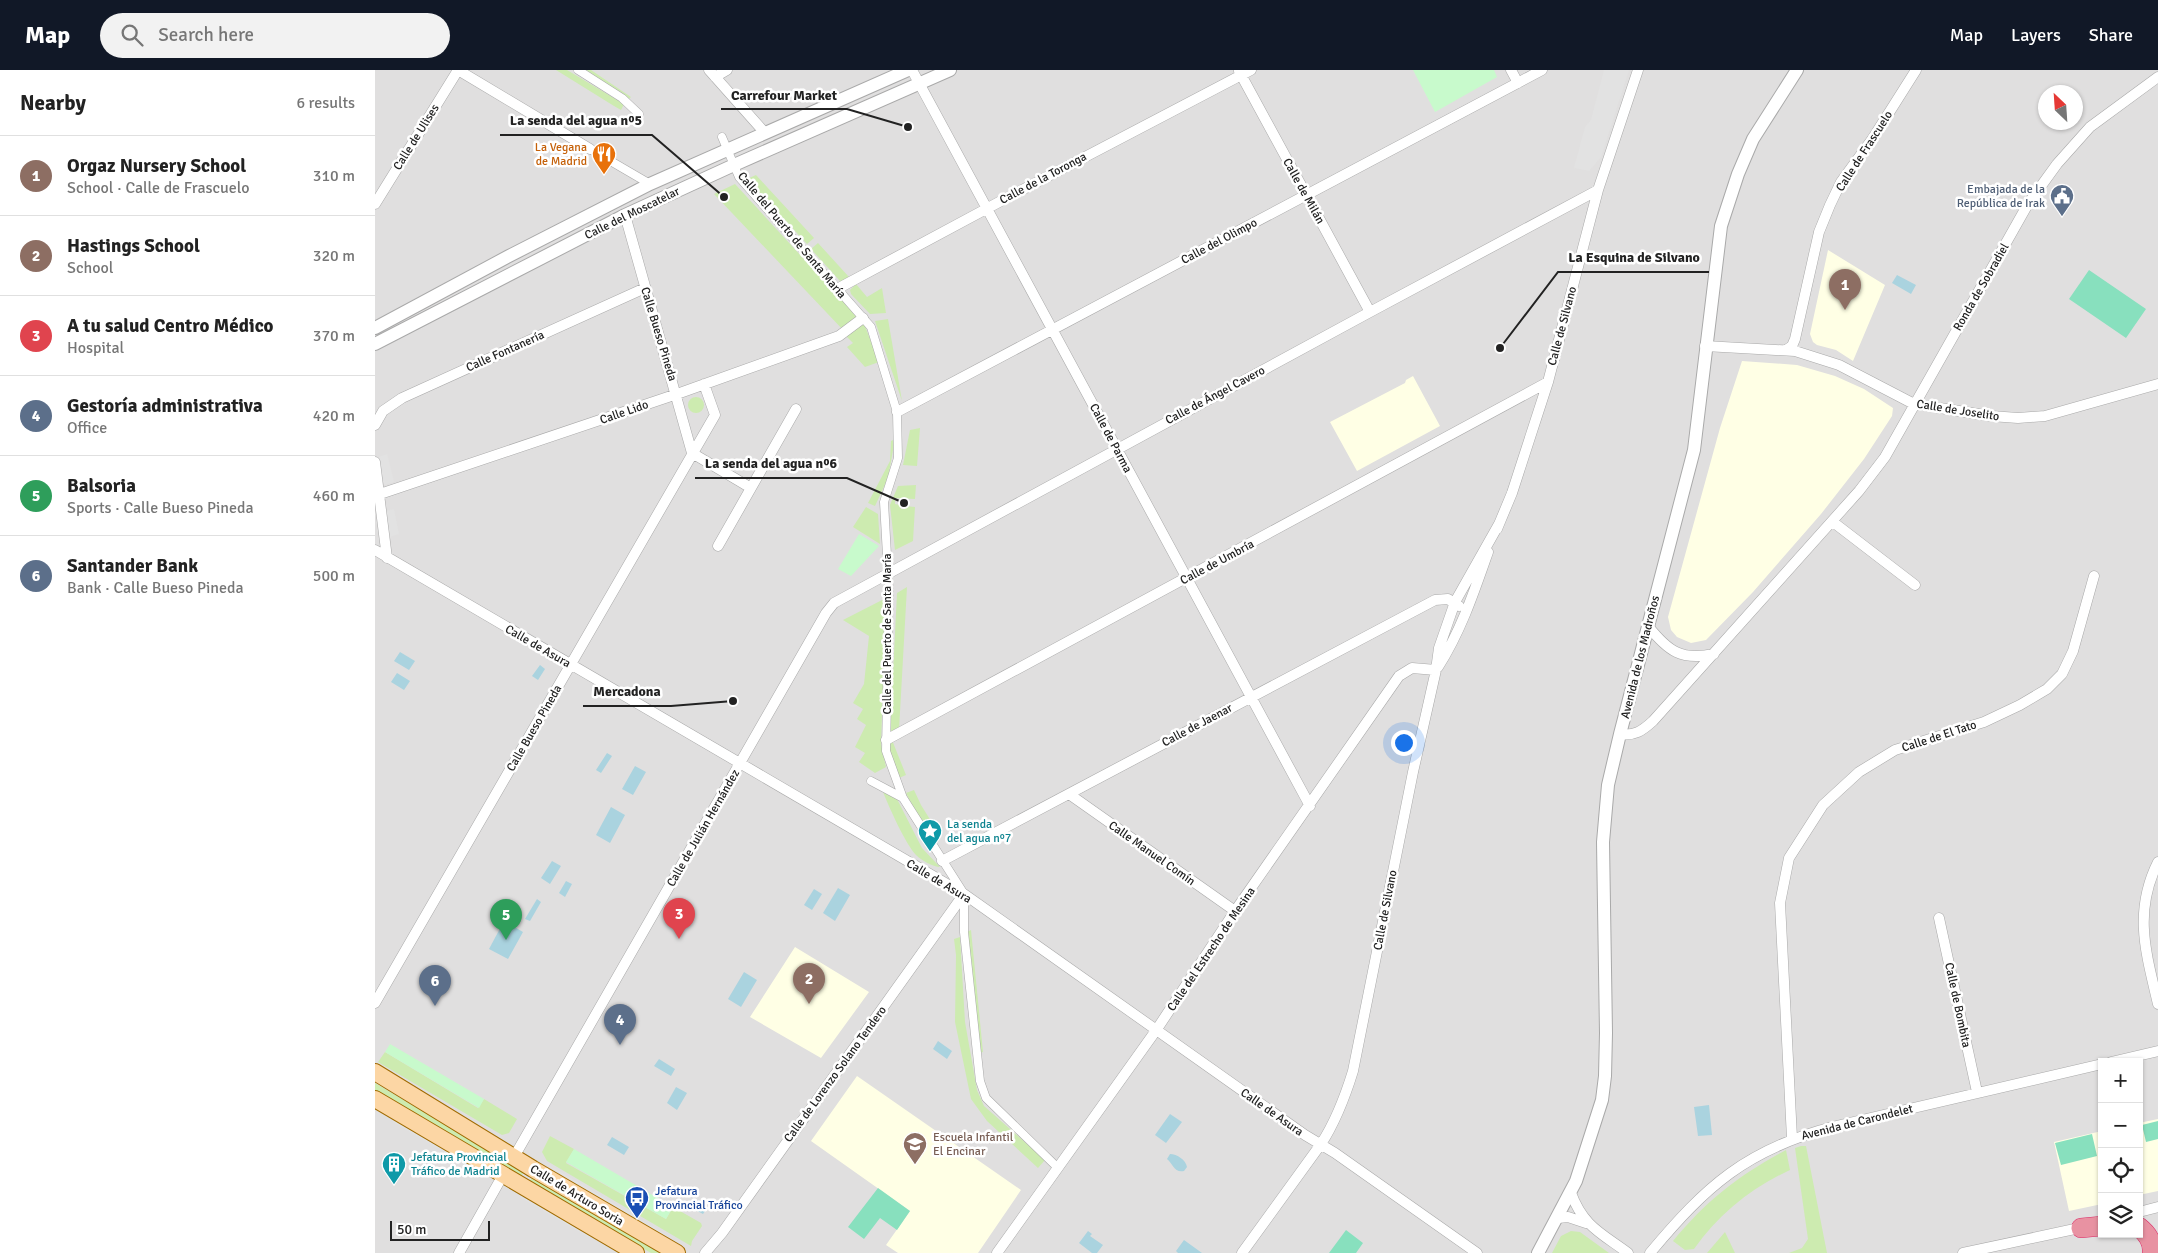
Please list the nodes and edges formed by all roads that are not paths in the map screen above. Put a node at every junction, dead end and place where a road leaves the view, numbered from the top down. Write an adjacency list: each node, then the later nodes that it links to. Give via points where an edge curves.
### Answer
1 (458, 70): 20 (street); 26 (street, Calle de Ulises)
2 (579, 70): 17 (street, via 622,98)
3 (727, 70): 13 (street)
4 (908, 70): 18 (street, Calle del Moscatelar)
5 (913, 70): 16 (street, Calle de Parma)
6 (950, 70): 16 (street, Calle del Moscatelar)
7 (1511, 70): 15 (street)
8 (1542, 70): 15 (street, Calle del Olimpo)
9 (1638, 70): 24 (street, Calle de Silvano)
10 (1797, 70): 36 (street, Avenida de los Madroños, via 1753,139 1728,204 1718,241)
11 (1917, 70): 37 (street, Calle de Frascuelo, via 1841,182 1830,205 1819,232 1795,339)
12 (1243, 72): 25 (street, Calle de Milán); 27 (street, Calle de la Toronga)
13 (712, 73): 18 (street)
14 (2158, 77): 42 (street, Ronda de Sobradiel, via 2090,126 2057,164 2028,204)
15 (1518, 83): 25 (street, Calle del Olimpo)
16 (919, 84): 22 (street, Calle del Moscatelar); 27 (street, Calle de Parma)
17 (639, 114)
18 (765, 134): 21 (street, Calle del Moscatelar)
19 (722, 137): 21 (street, Calle del Puerto de Santa María)
20 (590, 149): 23 (street)
21 (727, 149): 22 (street, Calle del Puerto de Santa María); 23 (street, Calle del Moscatelar)
22 (733, 165): 28 (street, Calle del Moscatelar); 30 (street, Calle del Puerto de Santa María, via 739,177)
23 (650, 184): 33 (street, Calle del Moscatelar)
24 (1599, 190): 31 (street, Calle de Ángel Cavero); 38 (street, Calle de Silvano)
25 (1306, 194): 31 (street, Calle de Milán); 34 (street, Calle del Olimpo)
26 (375, 204)
27 (987, 208): 30 (street, Calle de la Toronga); 34 (street, Calle de Parma)
28 (625, 215): 29 (street, Calle Bueso Pineda); 35 (street, Calle del Moscatelar)
29 (645, 288): 41 (street, Calle Bueso Pineda); 45 (street, Calle Fontanería, via 402,398 383,412)
30 (837, 289): 32 (street, Calle del Puerto de Santa María)
31 (1369, 312): 46 (street, Calle de Ángel Cavero)
32 (863, 318): 39 (street, Calle Lido, via 839,336); 44 (street, Calle del Puerto de Santa María, via 871,327)
33 (375, 328)
34 (1053, 329): 44 (street, Calle del Olimpo); 46 (street, Calle de Parma)
35 (375, 344)
36 (1705, 346): 37 (street, Calle de Joselito); 63 (street, Avenida de los Madroños, via 1698,424 1688,476)
37 (1786, 350): 42 (street, Calle de Joselito, via 1839,365)
38 (1548, 382): 52 (street, Calle de Silvano); 58 (street, Calle de Umbría)
39 (704, 384): 41 (street, Calle Lido); 47 (street, Calle Bueso Pineda, via 715,415)
40 (2158, 384): 42 (street, Calle de Joselito, via 2045,416 1991,416)
41 (677, 394): 47 (street, Calle Bueso Pineda); 50 (street, Calle Lido)
42 (1914, 404): 51 (street, Ronda de Sobradiel, via 1885,456)
43 (796, 409): 49 (street)
44 (897, 412): 56 (street, Calle del Puerto de Santa María, via 898,458 884,502)
45 (375, 425)
46 (1116, 449): 56 (street, Calle de Ángel Cavero); 58 (street, Calle de Parma)
47 (692, 453): 49 (street); 65 (street, Calle Bueso Pineda)
48 (375, 462): 50 (street)
49 (751, 488): 53 (street)
50 (380, 494): 55 (street)
51 (1833, 522): 59 (street); 64 (street, Ronda de Sobradiel)
52 (1499, 524): 60 (street, Calle de Silvano); 62 (street, Calle de Silvano)
53 (718, 546)
54 (375, 550): 55 (street, Calle de Asura)
55 (387, 558): 65 (street, Calle de Asura)
56 (889, 573): 61 (street, Calle de Ángel Cavero); 69 (street, Calle del Puerto de Santa María)
57 (2094, 576): 89 (street, Calle de El Tato, via 2073,651 2062,674 2047,688 1984,722 1895,750 1859,772 1823,805 1789,858 1780,903)
58 (1187, 578): 67 (street, Calle de Parma); 69 (street, Calle de Umbría)
59 (1915, 584)
60 (1455, 602): 62 (street); 66 (street, Calle de Silvano, via 1439,648); 67 (street, Calle de Jaenar, via 1435,600)
61 (834, 603): 70 (street, Calle de Julián Hernández)
62 (1464, 618): 66 (street, Calle de Silvano)
63 (1648, 626): 64 (street, via 1675,653 1691,657); 68 (street, Avenida de los Madroños)
64 (1714, 654): 68 (street, Ronda de Sobradiel, via 1641,731 1633,735)
65 (571, 665): 70 (street, Calle de Asura); 80 (street, Calle Bueso Pineda)
66 (1436, 670): 74 (street, Calle del Estrecho de Mesina, via 1412,668 1399,676); 90 (street, Calle de Silvano, via 1353,1071 1344,1101)
67 (1251, 696): 72 (street, Calle de Jaenar); 74 (street, Calle de Parma)
68 (1620, 734): 94 (street, Avenida de los Madroños, via 1608,786 1603,842 1605,1076 1596,1122)
69 (886, 740): 73 (street, Calle del Puerto de Santa María, via 886,751)
70 (739, 764): 77 (street, Calle de Asura); 91 (street, Calle de Julián Hernández)
71 (871, 781): 73 (street)
72 (1069, 794): 75 (street, Calle de Jaenar); 78 (street, Calle Manuel Comín)
73 (903, 798): 75 (street, Calle del Puerto de Santa María)
74 (1310, 806): 78 (street, Calle del Estrecho de Mesina)
75 (942, 861): 77 (street, Calle del Puerto de Santa María)
76 (2158, 862): 81 (street, via 2151,877 2143,914 2144,938)
77 (964, 894): 82 (street, Calle de Asura); 92 (street, via 964,932 980,1081 986,1098); 105 (street, Calle de Lorenzo Solano Tendero)
78 (1235, 911): 82 (street, Calle del Estrecho de Mesina)
79 (1939, 918): 87 (street, Calle de Bombita)
80 (375, 1003)
81 (2158, 1004)
82 (1157, 1029): 90 (street, Calle de Asura); 92 (street, Calle del Estrecho de Mesina)
83 (2158, 1051): 84 (street)
84 (2128, 1058)
85 (2098, 1065): 87 (street, Avenida de Carondelet)
86 (375, 1072): 91 (main road, Calle de Arturo Soria)
87 (1977, 1092): 89 (street, Avenida de Carondelet)
88 (375, 1099): 93 (main road, Calle de Arturo Soria)
89 (1792, 1138): 111 (street, Avenida de Carondelet, via 1744,1163 1711,1187)
90 (1321, 1144): 107 (street, Calle de Silvano); 108 (street, Calle de Asura)
91 (514, 1157): 104 (main road, Calle de Arturo Soria)
92 (1057, 1167): 106 (street, Calle del Estrecho de Mesina)
93 (503, 1175): 102 (street); 103 (main road, Calle de Arturo Soria)
94 (1571, 1193): 97 (street, Avenida de los Madroños); 98 (street)
95 (2158, 1207): 96 (street)
96 (2143, 1211)
97 (1558, 1218): 98 (street, via 1568,1217); 109 (street, Avenida de los Madroños)
98 (1586, 1223): 110 (street)
99 (2098, 1225): 100 (highway)
100 (2081, 1228): 112 (street)
101 (2143, 1231): 113 (highway, via 2152,1244)
102 (459, 1253)
103 (636, 1253)
104 (677, 1253)
105 (705, 1253)
106 (997, 1253)
107 (1242, 1253)
108 (1477, 1253)
109 (1537, 1253)
110 (1628, 1253)
111 (1650, 1253)
112 (1963, 1253)
113 (2152, 1253)

